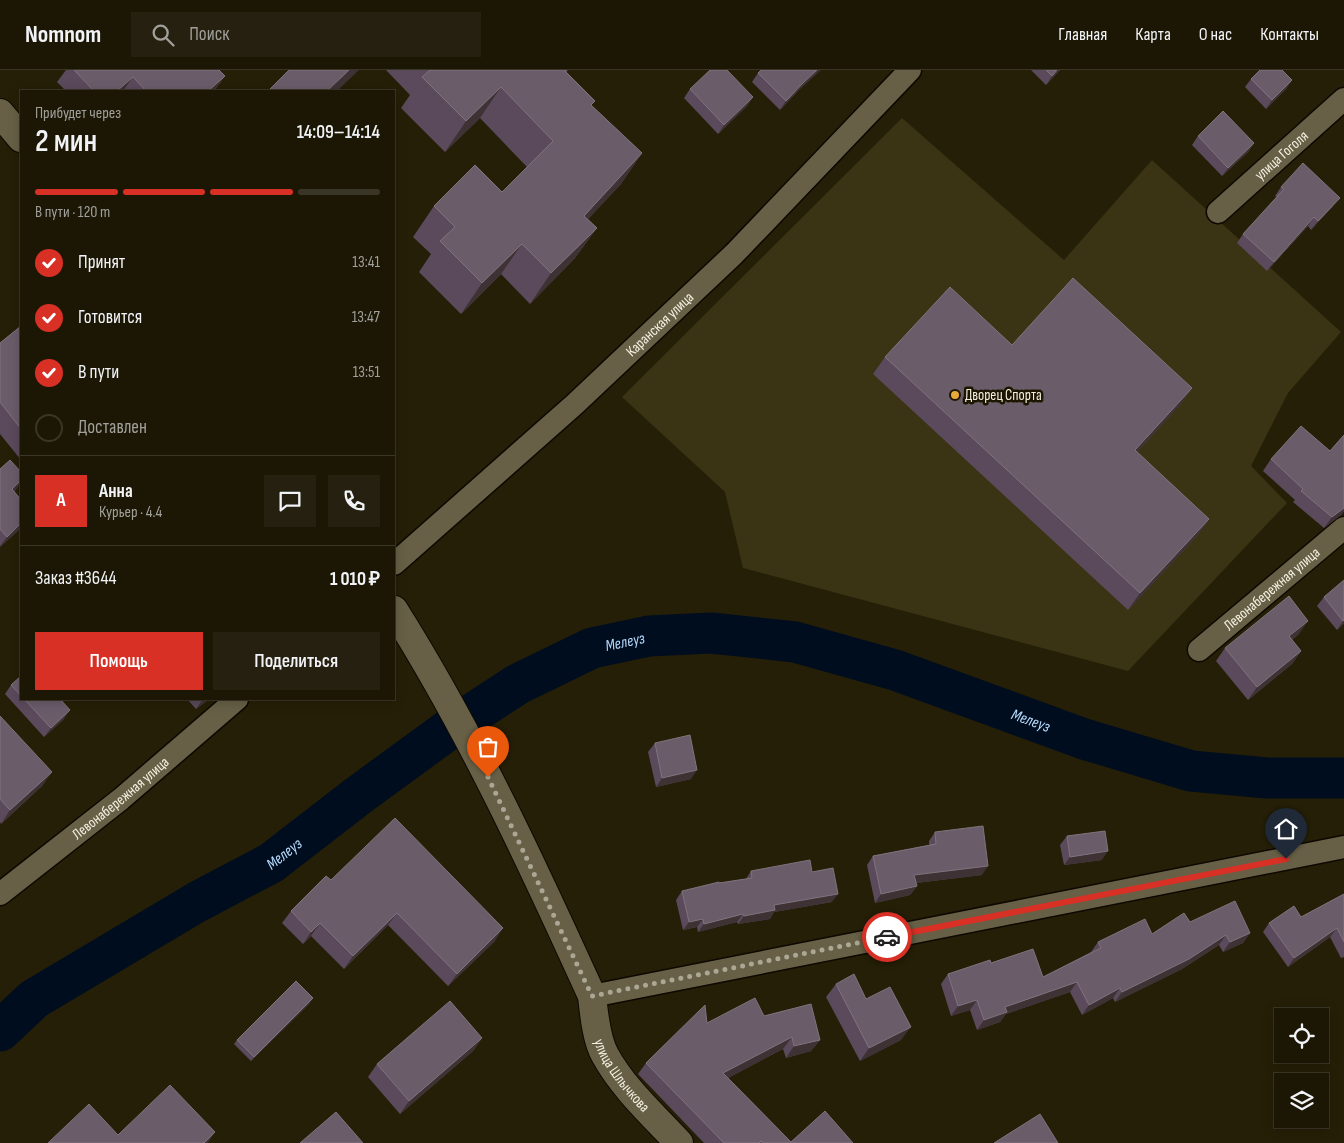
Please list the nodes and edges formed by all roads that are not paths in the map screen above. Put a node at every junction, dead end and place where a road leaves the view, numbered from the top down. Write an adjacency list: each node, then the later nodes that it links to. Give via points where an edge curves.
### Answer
1 (910, 70): 7 (street, Каранская улица, via 734,254 575,404)
2 (1344, 99): 5 (street, улица Гоголя)
3 (0, 113): 4 (street)
4 (20, 137)
5 (1218, 212)
6 (1344, 528): 9 (street, Левонабережная улица)
7 (395, 563)
8 (395, 612): 13 (street, улица Шлычкова, via 497,793)
9 (1199, 650)
10 (236, 700): 12 (street, Левонабережная улица, via 121,799)
11 (1344, 847): 13 (street)
12 (0, 894)
13 (592, 996): 14 (street, улица Шлычкова, via 594,1020 604,1054 622,1081)
14 (679, 1143)

